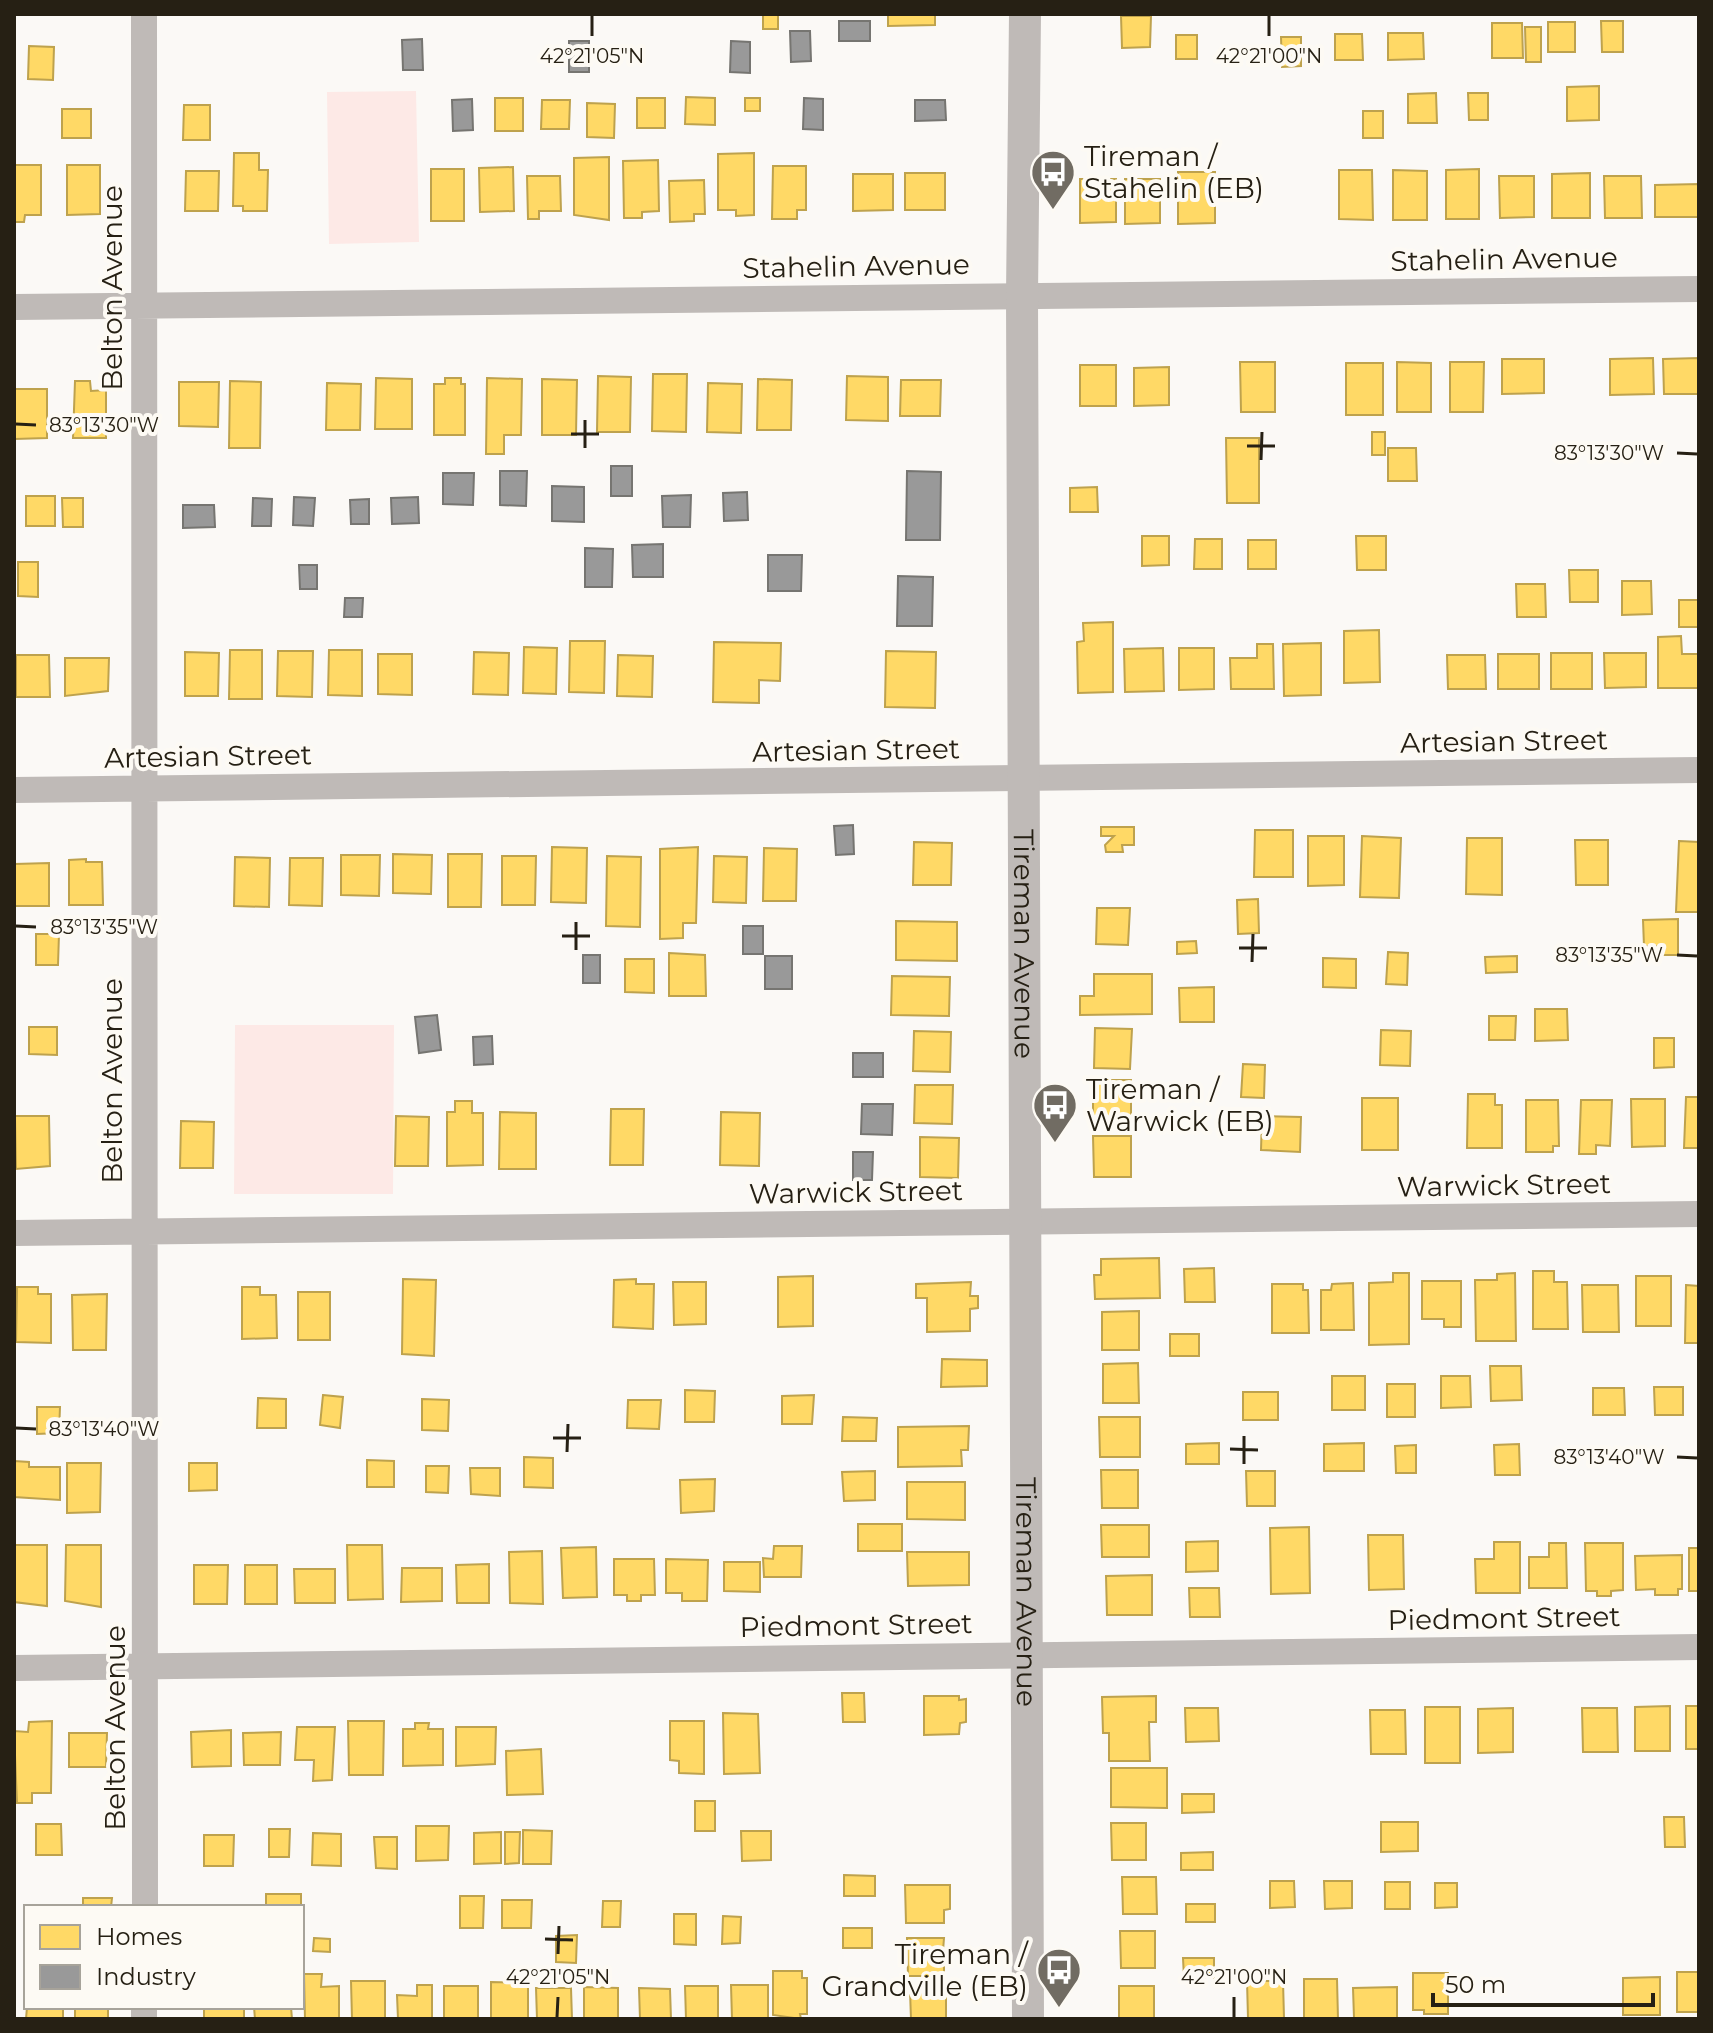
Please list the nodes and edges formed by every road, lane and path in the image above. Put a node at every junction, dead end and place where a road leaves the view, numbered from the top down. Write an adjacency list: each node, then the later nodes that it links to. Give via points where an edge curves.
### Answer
1 (144, 14): 5 (street, Belton Avenue)
2 (1025, 14): 4 (street, Tireman Avenue)
3 (1699, 289): 4 (street, Stahelin Avenue)
4 (1022, 296): 5 (street, Stahelin Avenue); 8 (street, Tireman Avenue)
5 (145, 306): 6 (street, Stahelin Avenue); 9 (street, Belton Avenue)
6 (14, 307)
7 (1699, 770): 8 (street, Artesian Street)
8 (1025, 779): 9 (street, Artesian Street); 12 (street, Tireman Avenue)
9 (144, 789): 10 (street, Artesian Street); 13 (street, Belton Avenue)
10 (14, 790)
11 (1699, 1214): 12 (street, Warwick Street)
12 (1026, 1223): 13 (street, Warwick Street); 16 (street, Tireman Avenue)
13 (144, 1232): 14 (street, Warwick Street); 17 (street, Belton Avenue)
14 (14, 1233)
15 (1699, 1647): 16 (street, Piedmont Street)
16 (1027, 1655): 17 (street, Piedmont Street); 20 (street, Tireman Avenue)
17 (148, 1665): 18 (street, Piedmont Street); 19 (street, Belton Avenue)
18 (14, 1668)
19 (145, 1905)
20 (1028, 2019)

